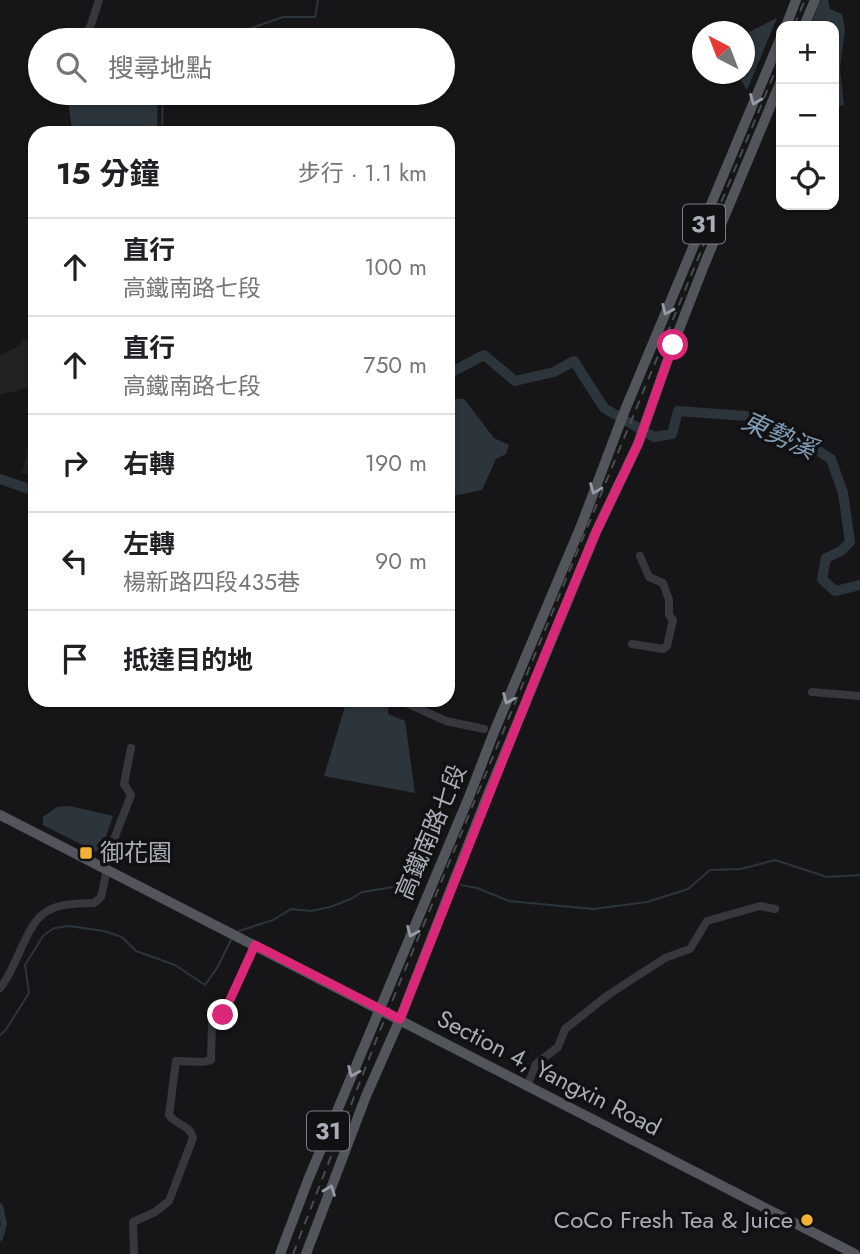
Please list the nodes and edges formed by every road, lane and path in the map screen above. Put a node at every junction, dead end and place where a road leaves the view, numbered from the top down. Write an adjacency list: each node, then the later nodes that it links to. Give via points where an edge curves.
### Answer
1 (99, 0): 6 (street)
2 (796, 0): 4 (main road)
3 (815, 0): 5 (main road)
4 (788, 21)
5 (806, 21)
6 (89, 28)
7 (776, 49): 21 (main road, 高鐵南路七段 / 31, one-way to 21, via 600,462 469,797)
8 (780, 84): 22 (main road, 高鐵南路七段 / 31, via 705,263 646,424 486,799)
9 (640, 556): 10 (street, via 649,578 663,583 673,620 663,649)
10 (632, 644)
11 (813, 692): 12 (street)
12 (860, 696)
13 (415, 707): 14 (street, via 446,721)
14 (484, 729)
15 (131, 748): 17 (street, via 124,784 131,795)
16 (0, 815): 17 (main road, Section 4, Yangxin Road)
17 (105, 869): 19 (main road, Section 4, Yangxin Road); 20 (street, via 101,897 94,903 42,912)
18 (775, 909): 23 (street, via 760,906 707,921 690,949 665,958 565,1029 558,1047 536,1063)
19 (255, 945): 21 (main road, Section 4, Yangxin Road); 24 (street, via 223,1015 212,1023 211,1060 176,1060 170,1115 189,1129 192,1138 169,1201 133,1222)
20 (0, 988)
21 (379, 1009): 22 (main road, Section 4, Yangxin Road); 25 (main road, 高鐵南路七段 / 31, one-way to 25)
22 (400, 1019): 23 (main road, Section 4, Yangxin Road); 26 (main road, 高鐵南路七段 / 31, one-way to 22)
23 (527, 1087): 27 (main road, Section 4, Yangxin Road)
24 (134, 1254)
25 (280, 1254)
26 (306, 1254)
27 (855, 1254)

